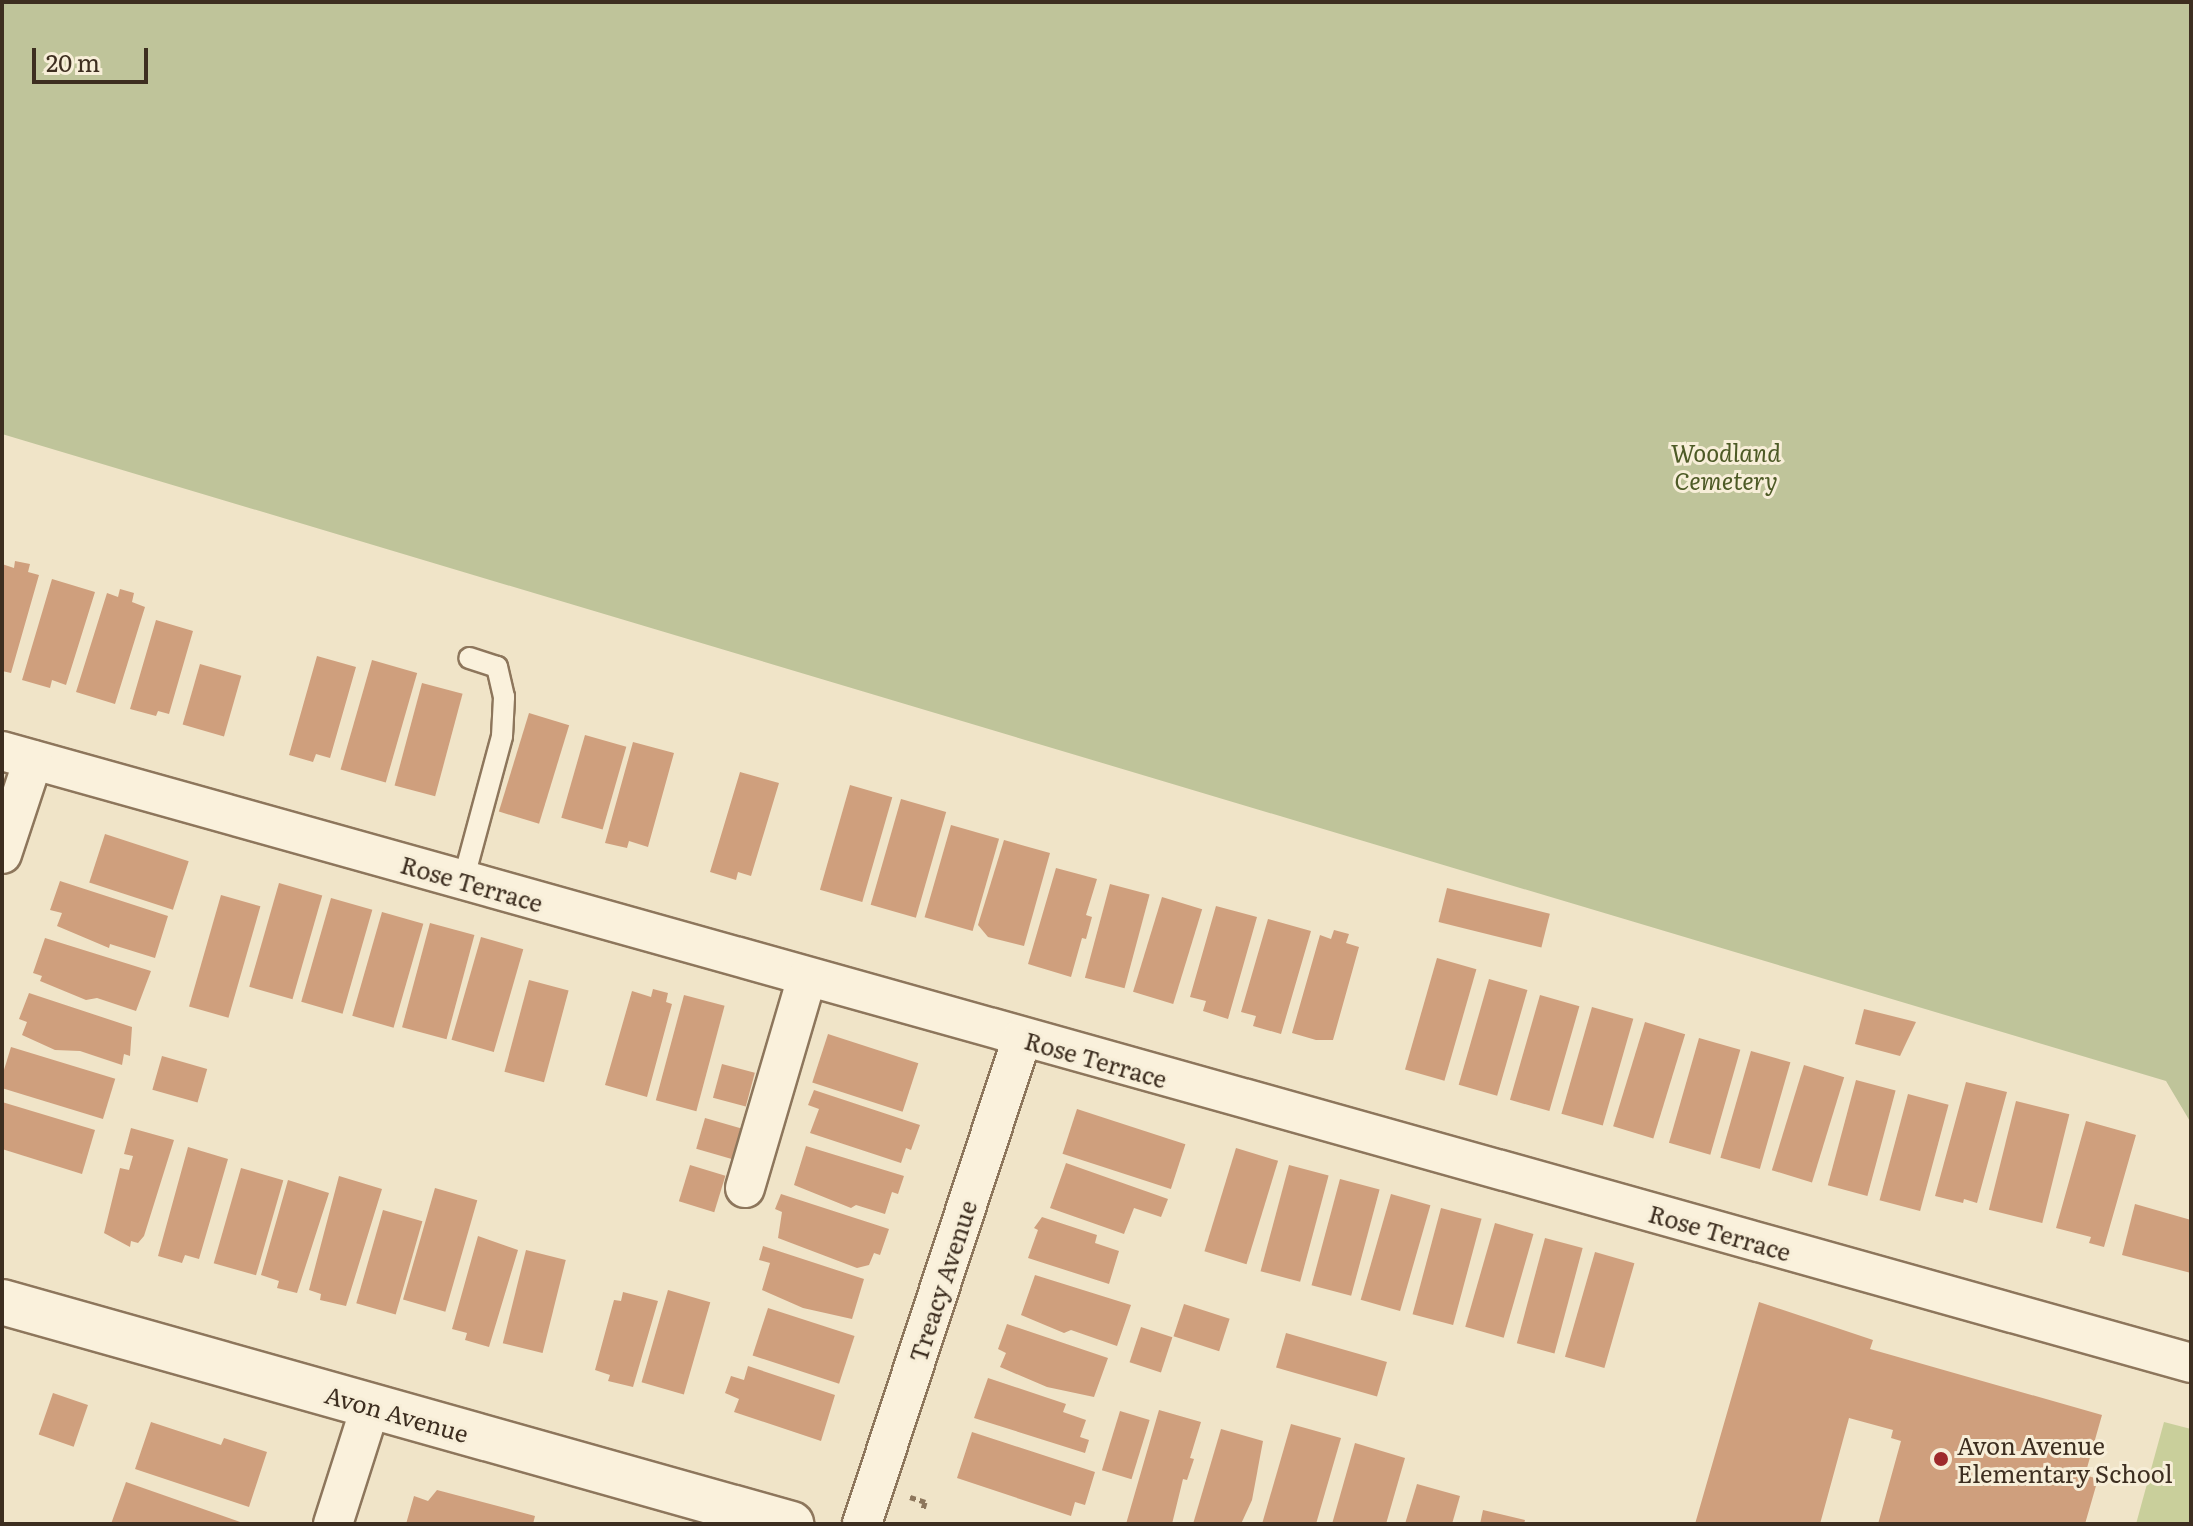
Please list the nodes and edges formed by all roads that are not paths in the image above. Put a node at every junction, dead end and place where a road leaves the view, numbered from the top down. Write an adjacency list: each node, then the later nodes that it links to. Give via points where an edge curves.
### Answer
1 (469, 658): 4 (lane, via 497,667 504,697 502,736)
2 (17, 756): 3 (street); 4 (street, Rose Terrace)
3 (2, 854)
4 (463, 881): 5 (street, Rose Terrace)
5 (807, 977): 6 (street, Rose Terrace); 7 (street)
6 (1022, 1038): 9 (street, Rose Terrace); 13 (street, Treacy Avenue)
7 (745, 1188)
8 (2, 1302): 10 (street, Avon Avenue)
9 (2191, 1363)
10 (371, 1405): 11 (street); 12 (street, Avon Avenue)
11 (333, 1524)
12 (791, 1524)
13 (862, 1524)

